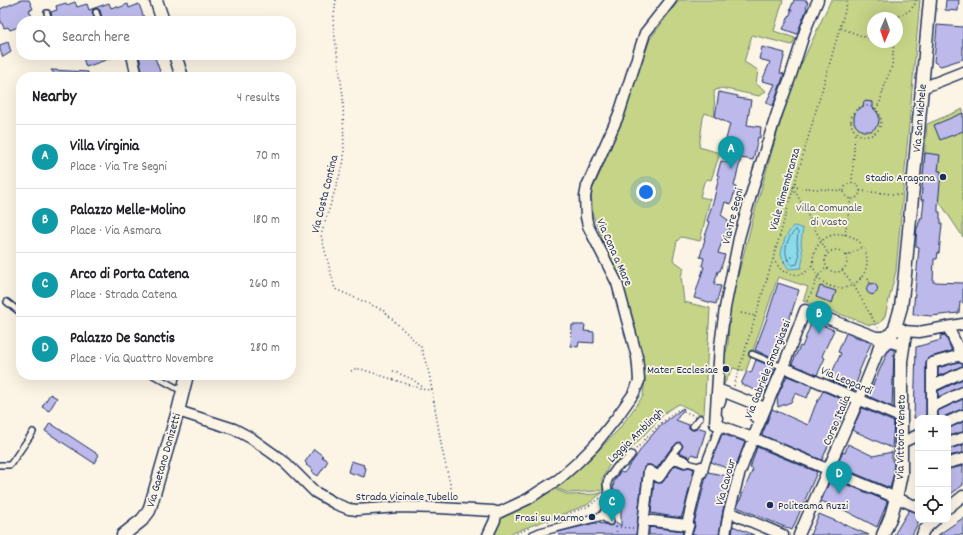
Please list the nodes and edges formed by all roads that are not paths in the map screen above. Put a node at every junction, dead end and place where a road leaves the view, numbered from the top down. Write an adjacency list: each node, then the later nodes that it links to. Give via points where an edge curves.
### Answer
1 (156, 0): 9 (street)
2 (671, 0): 60 (street, Via Cona a Mare, via 645,33 619,114 587,186 585,197 588,226 617,283 624,306 637,357 639,380 634,393 617,417 578,462 559,479 528,499)
3 (818, 0): 38 (street, Via Tre Segni, via 777,113 739,238 720,346)
4 (930, 0): 15 (street, Via San Michele)
5 (96, 12): 8 (lane)
6 (47, 13): 7 (lane)
7 (48, 16)
8 (97, 16)
9 (161, 16)
10 (133, 60): 12 (street)
11 (177, 60): 13 (street)
12 (136, 72)
13 (180, 72)
14 (963, 72): 15 (street)
15 (922, 88): 20 (street, Via San Michele, via 905,274)
16 (7, 302): 17 (lane)
17 (16, 309)
18 (963, 324): 19 (street)
19 (948, 327): 20 (street, via 919,332); 22 (street)
20 (896, 340): 23 (street, Via Gabriele Smargiassi, via 805,310); 30 (street, Corso Italia, via 880,348); 35 (street, Via Vittorio Veneto)
21 (752, 354): 23 (lane)
22 (962, 356): 27 (street, via 932,362)
23 (783, 367): 30 (street, Via Leopardi); 41 (street, Via Gabriele Smargiassi)
24 (963, 372): 27 (street)
25 (162, 380): 28 (lane)
26 (186, 380): 28 (street, Via Gaetano Donizetti)
27 (933, 386): 31 (street)
28 (183, 391): 32 (street, Via Gaetano Donizetti)
29 (963, 392): 31 (street)
30 (859, 399): 35 (street, Via Leopardi); 54 (street, Corso Italia)
31 (932, 407): 33 (street)
32 (178, 411): 60 (street, Strada Vicinale Tubello, via 244,434 286,463 315,492 349,509 456,508 493,511); 68 (street, Via Gaetano Donizetti, via 149,512)
33 (932, 415)
34 (963, 415): 37 (street)
35 (900, 417): 44 (street, Via Vittorio Veneto)
36 (700, 418): 39 (lane)
37 (951, 421)
38 (718, 425): 41 (street); 41 (street, via 722,391 760,406); 66 (street)
39 (693, 426)
40 (33, 432): 52 (lane, via 10,464)
41 (750, 436): 54 (street); 59 (street, Via Cavour)
42 (915, 436): 44 (street)
43 (963, 438): 45 (street)
44 (901, 442): 55 (street, Via Vittorio Veneto, via 901,474)
45 (951, 442)
46 (678, 446): 48 (lane, via 672,454)
47 (631, 455): 61 (street, Loggia Amblingh, via 617,467 607,483 610,494)
48 (673, 457): 50 (street); 65 (street, via 659,477 648,472)
49 (963, 459): 51 (street)
50 (685, 462): 53 (lane)
51 (951, 462)
52 (0, 466)
53 (701, 467): 66 (street)
54 (829, 469): 55 (street); 73 (street, Corso Italia)
55 (896, 498): 57 (street); 74 (street, Via Vittorio Veneto)
56 (961, 500): 58 (street)
57 (915, 506)
58 (951, 506)
59 (729, 512): 71 (street, Via Cavour); 72 (street)
60 (496, 514): 69 (street)
61 (602, 516): 62 (street); 70 (street)
62 (610, 521)
63 (927, 523): 67 (street)
64 (932, 523): 67 (street)
65 (643, 528): 66 (street)
66 (688, 528)
67 (923, 533)
68 (123, 535)
69 (488, 535)
70 (533, 535)
71 (725, 535)
72 (783, 535)
73 (799, 535)
74 (884, 535)

